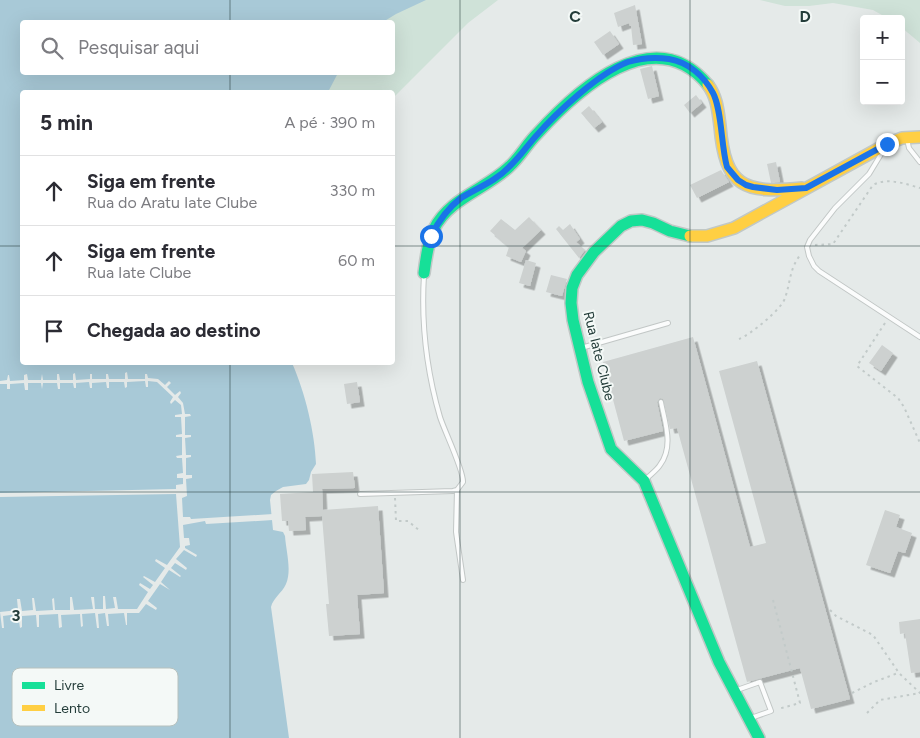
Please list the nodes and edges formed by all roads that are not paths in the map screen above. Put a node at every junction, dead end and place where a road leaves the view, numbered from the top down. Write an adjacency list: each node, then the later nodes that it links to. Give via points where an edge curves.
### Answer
1 (906, 137): 2 (street, Rua Iate Clube); 3 (street, Rua Iate Clube); 4 (lane, via 909,148)
2 (920, 137)
3 (887, 144): 5 (street, Rua Iate Clube); 8 (lane, via 869,174 835,208 807,247 819,271)
4 (920, 162)
5 (806, 188): 6 (street, via 764,190 738,180 727,167 714,94 709,86 696,72 679,62 661,58 638,59 618,67 592,85 553,118 509,168 447,212 431,236); 9 (street, Rua Iate Clube, via 720,235 684,235 644,220 626,223 581,268 572,288 572,316)
6 (424, 273): 12 (lane, via 422,303 430,373 440,418 464,478)
7 (668, 323): 9 (lane)
8 (920, 337)
9 (579, 349): 11 (street, Rua Iate Clube, via 611,449)
10 (661, 402): 11 (lane, via 668,448 660,465)
11 (644, 480): 15 (street, Rua Iate Clube, via 719,662)
12 (457, 490): 13 (lane); 14 (lane, via 456,532)
13 (360, 494)
14 (463, 580)
15 (735, 690): 16 (street, Rua Iate Clube); 16 (lane, via 760,682 771,711)
16 (749, 718): 17 (street, Rua Iate Clube)
17 (759, 738)

